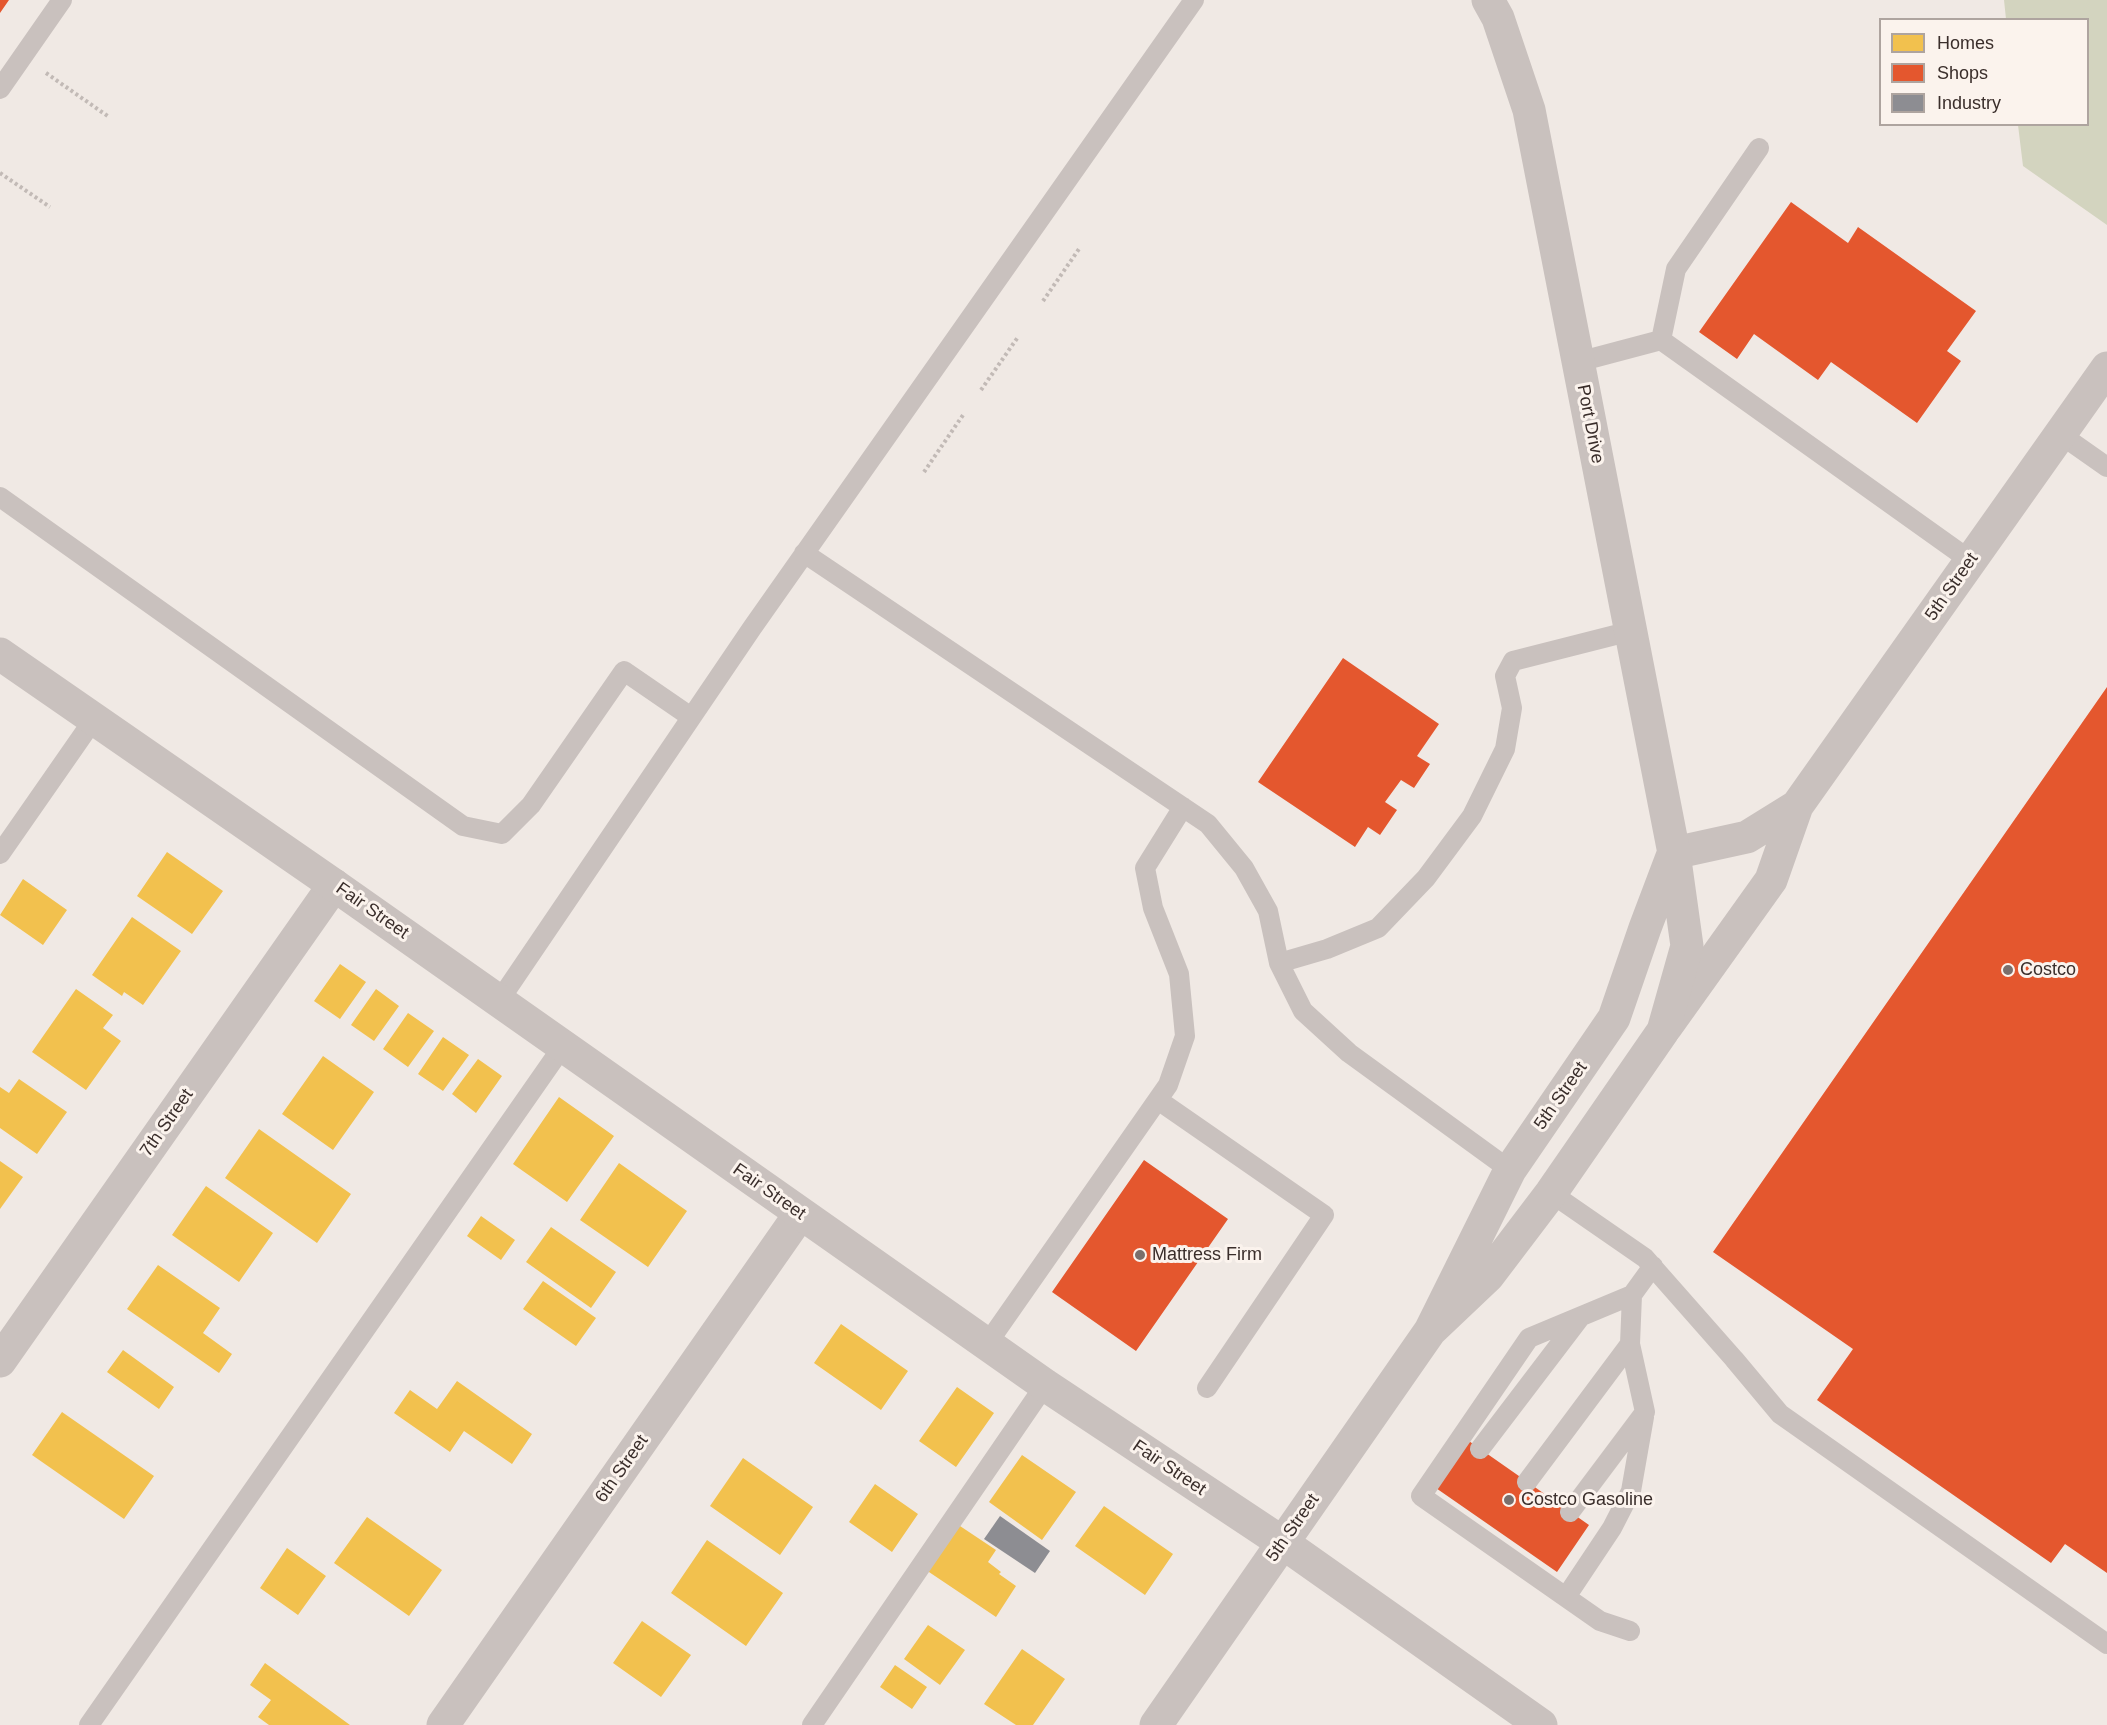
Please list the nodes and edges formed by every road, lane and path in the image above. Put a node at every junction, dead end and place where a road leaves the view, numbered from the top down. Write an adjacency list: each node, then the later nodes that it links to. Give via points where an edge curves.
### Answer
1 (62, 0): 5 (lane)
2 (1194, 0): 22 (lane)
3 (1488, 0): 14 (street, Port Drive, via 1498,18 1529,110)
4 (46, 73): 6 (path)
5 (0, 89)
6 (109, 117)
7 (1759, 148): 13 (lane, via 1676,269)
8 (0, 173): 9 (path)
9 (50, 207)
10 (1079, 249): 11 (path)
11 (1043, 301)
12 (1017, 337): 16 (path)
13 (1661, 340): 14 (lane); 23 (lane)
14 (1578, 362): 24 (street, Port Drive)
15 (2107, 368): 18 (street, 5th Street)
16 (981, 390)
17 (963, 415): 20 (path)
18 (2060, 434): 19 (lane); 23 (street, 5th Street)
19 (2107, 467)
20 (924, 472)
21 (0, 497): 26 (lane, via 463,826 502,834 531,805 624,671)
22 (804, 554): 26 (lane); 29 (lane)
23 (1971, 561): 28 (street, 5th Street)
24 (1631, 631): 30 (street, Port Drive); 33 (lane, via 1512,661 1505,676 1512,708 1505,749 1472,816 1426,878 1378,928)
25 (0, 654): 27 (street, Fair Street)
26 (691, 717): 34 (lane)
27 (94, 719): 31 (lane); 32 (street, Fair Street)
28 (1797, 806): 30 (street, 5th Street, via 1747,837); 35 (street, 5th Street, via 1771,880)
29 (1183, 807): 33 (lane, via 1208,824 1244,868 1268,911); 37 (lane, via 1145,868 1153,908 1179,974 1185,1036 1168,1085)
30 (1674, 853): 35 (street, 5th Street, via 1687,946); 38 (street, 5th Street, via 1614,1018)
31 (0, 854)
32 (334, 885): 34 (street, Fair Street); 47 (street, 7th Street)
33 (1279, 963): 38 (lane, via 1303,1011 1349,1053)
34 (499, 1001): 36 (street, Fair Street)
35 (1663, 1031): 39 (street, 5th Street)
36 (563, 1046): 40 (street, Fair Street); 58 (lane)
37 (1158, 1100): 45 (lane); 49 (lane, via 1324,1215)
38 (1510, 1170): 44 (street, 5th Street)
39 (1551, 1193): 41 (lane); 44 (street, 5th Street, via 1488,1276)
40 (800, 1214): 45 (street, Fair Street); 59 (street, 6th Street)
41 (1653, 1266): 42 (lane); 57 (lane, via 1780,1414)
42 (1632, 1295): 43 (lane); 46 (lane)
43 (1580, 1316): 51 (lane); 55 (lane, via 1529,1338 1421,1496 1446,1505 1537,1568)
44 (1430, 1331): 54 (street, 5th Street)
45 (987, 1344): 48 (street, Fair Street)
46 (1630, 1344): 50 (lane); 52 (lane)
47 (0, 1360)
48 (1045, 1385): 54 (street, Fair Street); 60 (lane)
49 (1207, 1388)
50 (1645, 1412): 53 (lane); 55 (lane, via 1631,1491)
51 (1480, 1449)
52 (1527, 1482)
53 (1570, 1512)
54 (1283, 1543): 61 (street, 5th Street); 62 (street, Fair Street)
55 (1566, 1598): 56 (lane, via 1600,1621)
56 (1630, 1631)
57 (2107, 1644)
58 (89, 1725)
59 (443, 1725)
60 (812, 1725)
61 (1156, 1725)
62 (1541, 1725)

